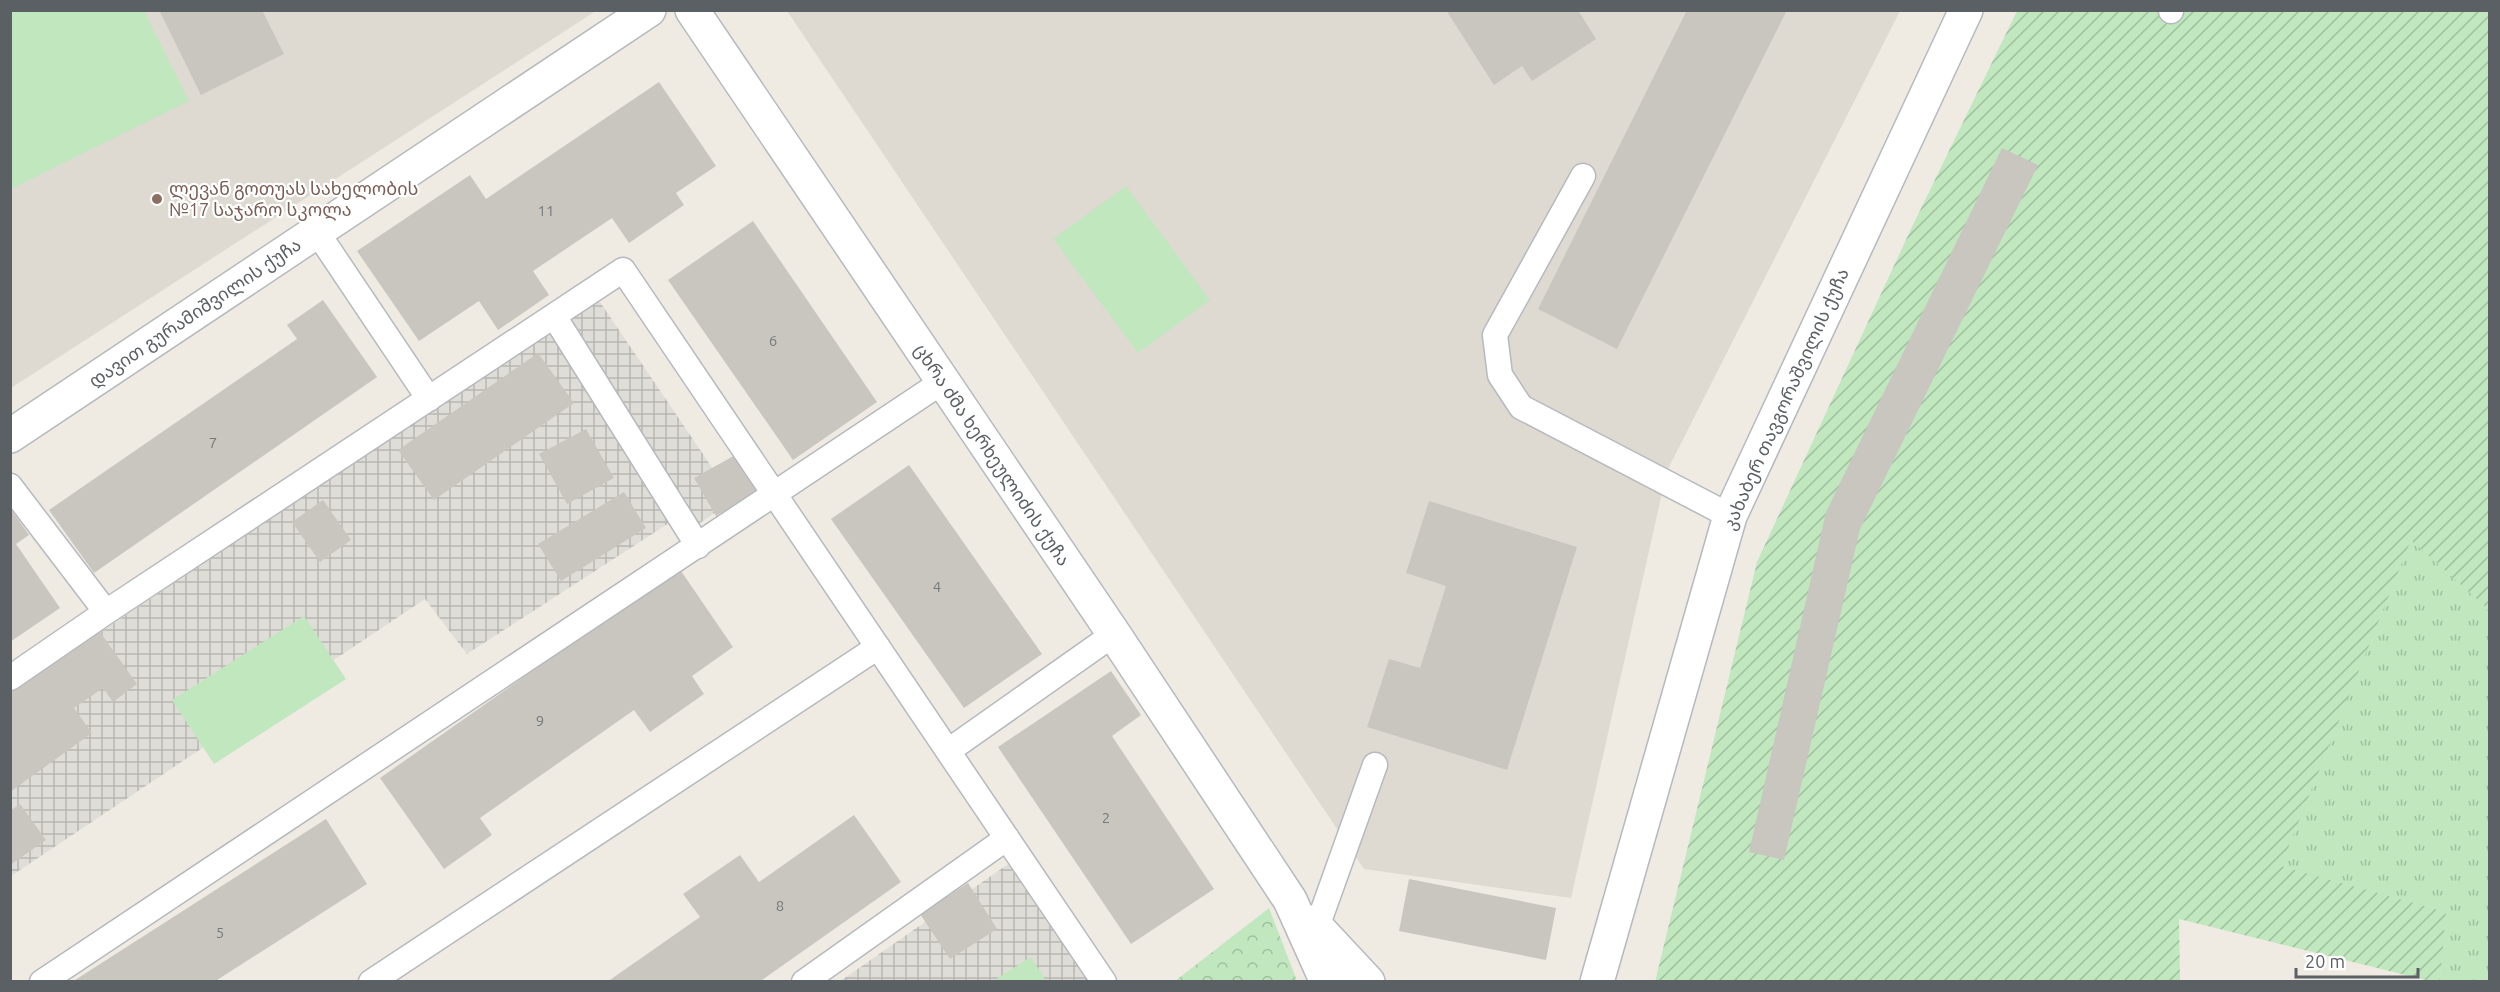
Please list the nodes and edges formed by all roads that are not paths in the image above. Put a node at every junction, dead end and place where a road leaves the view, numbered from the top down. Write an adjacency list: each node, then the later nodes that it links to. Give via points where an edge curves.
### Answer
1 (649, 10): 5 (street, დავით გურამიშვილის ქუჩა)
2 (692, 10): 7 (street, ცხრა ძმა ხერხეულიძის ქუჩა)
3 (1966, 10): 12 (street, კახაბერ თავგორაშვილის ქუჩა)
4 (1583, 176): 12 (lane, via 1495,335 1500,375 1521,407)
5 (317, 232): 8 (lane); 9 (street, დავით გურამიშვილის ქუჩა)
6 (554, 316): 8 (lane); 11 (lane, via 623,270); 13 (lane)
7 (942, 382): 11 (lane); 15 (street, ცხრა ძმა ხერხეულიძის ქუჩა)
8 (429, 399): 14 (lane)
9 (10, 436)
10 (10, 486): 14 (lane)
11 (775, 495): 13 (lane); 16 (lane)
12 (1730, 516): 23 (street, კახაბერ თავგორაშვილის ქუჩა)
13 (698, 546): 24 (lane)
14 (106, 612): 17 (lane)
15 (1114, 634): 18 (lane); 21 (street, ცხრა ძმა ხერხეულიძის ქუჩა)
16 (878, 647): 18 (lane); 25 (lane)
17 (10, 678)
18 (948, 751): 20 (lane)
19 (1375, 765): 22 (lane)
20 (1007, 838): 26 (lane); 27 (lane)
21 (1290, 900): 22 (street, ცხრა ძმა ხერხეულიძის ქუჩა); 28 (street, ცხრა ძმა ხერხეულიძის ქუჩა)
22 (1317, 927): 29 (street, ცხრა ძმა ხერხეულიძის ქუჩა)
23 (1596, 980)
24 (42, 981)
25 (371, 981)
26 (804, 981)
27 (1104, 981)
28 (1327, 981)
29 (1368, 981)

